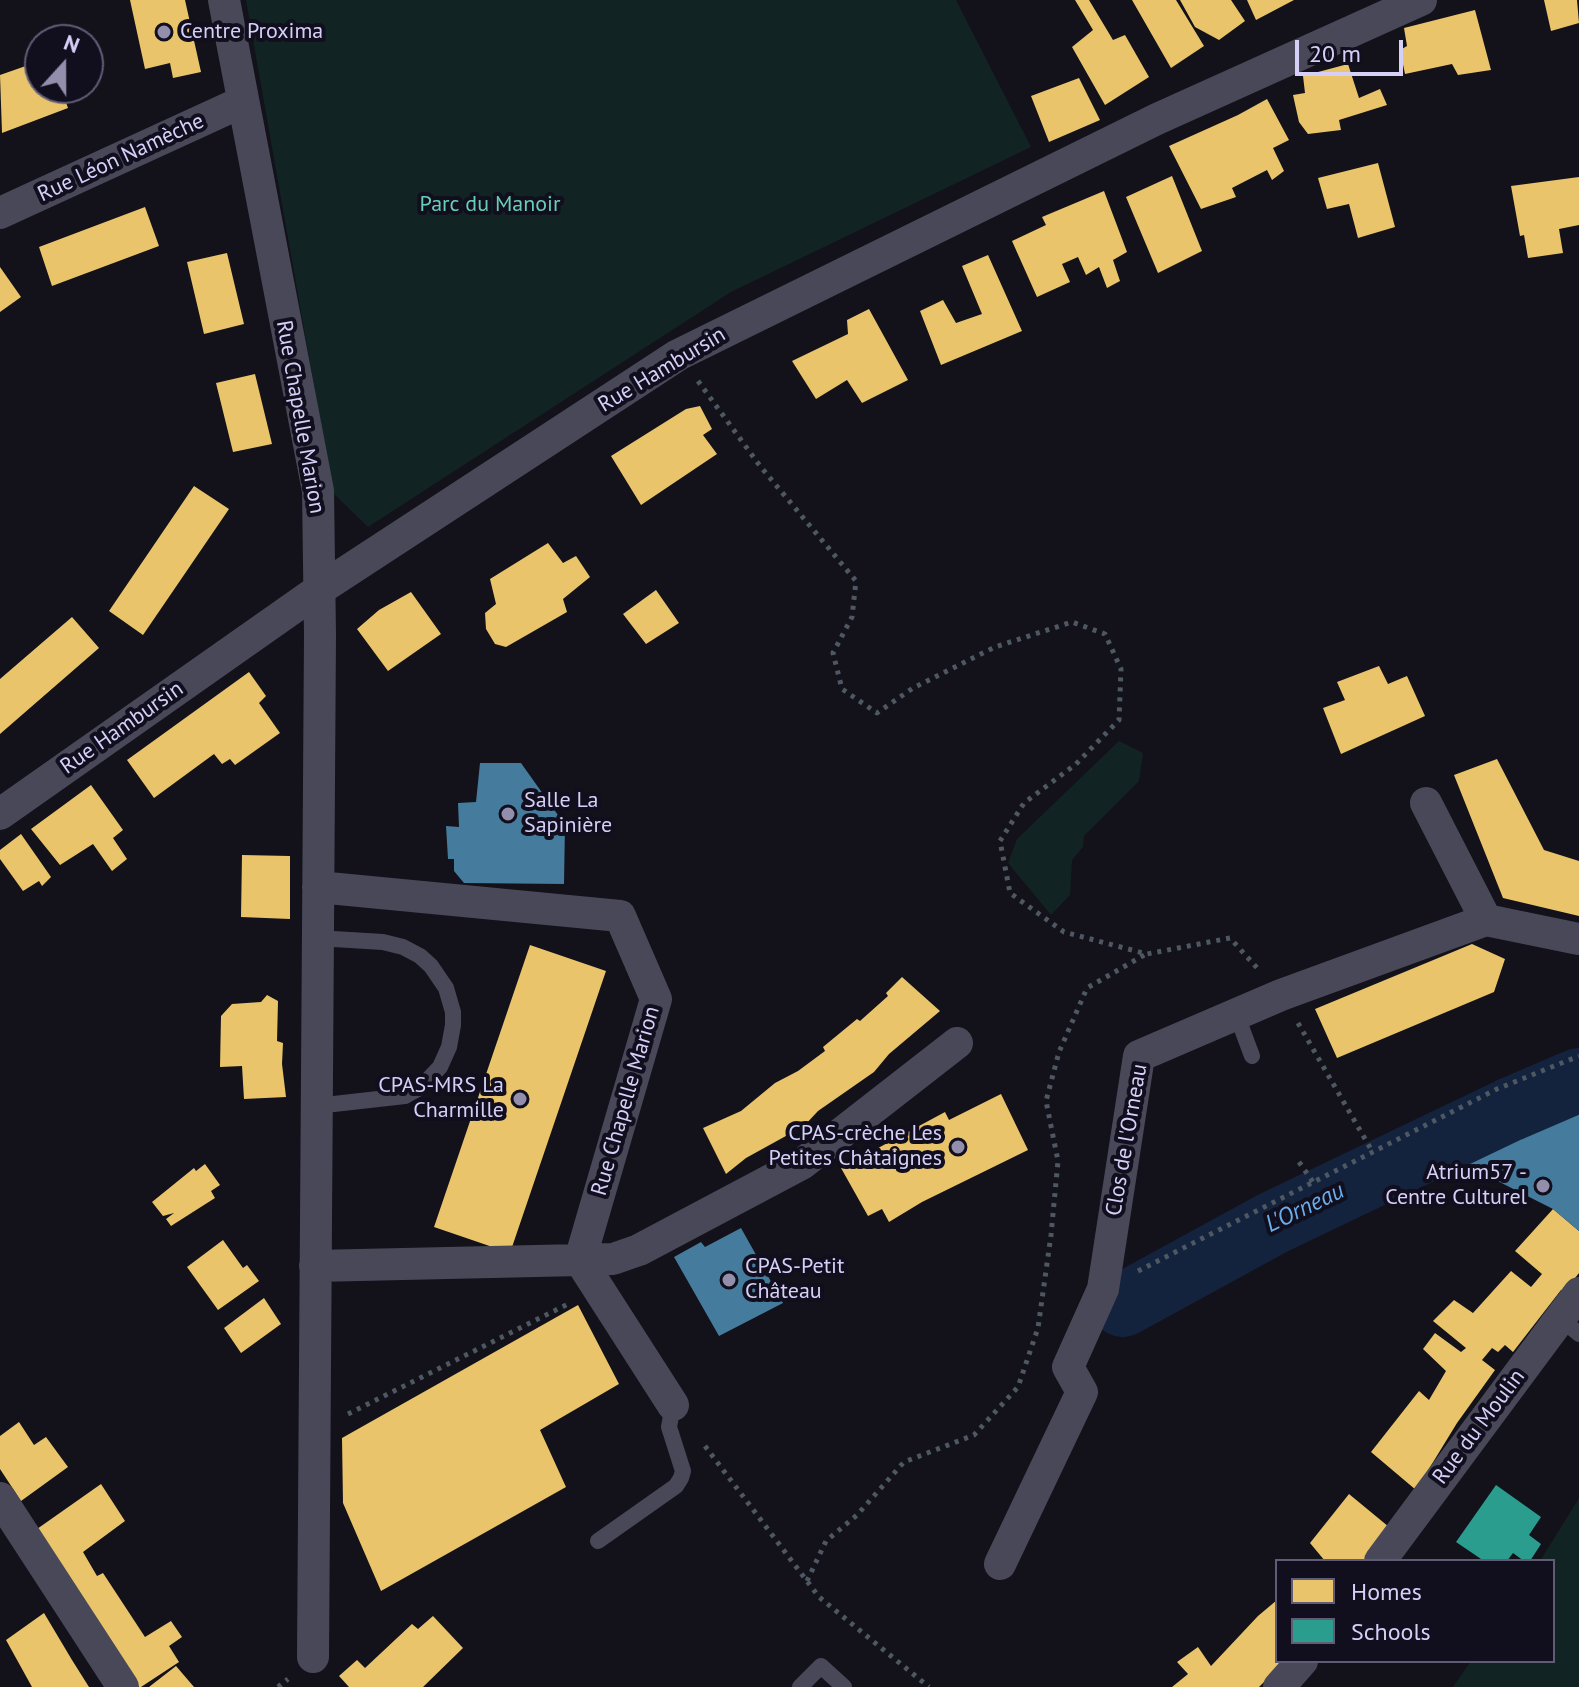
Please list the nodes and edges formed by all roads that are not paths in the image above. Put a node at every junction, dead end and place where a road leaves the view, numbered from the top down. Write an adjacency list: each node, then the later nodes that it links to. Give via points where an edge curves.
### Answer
1 (224, 0): 3 (street, Rue Chapelle Marion)
2 (1421, 0): 5 (street, Rue Hambursin, via 1157,119 678,355)
3 (242, 102): 4 (street, Rue Léon Namèche); 5 (street, Rue Chapelle Marion, via 318,491)
4 (0, 213)
5 (320, 589): 7 (street, Rue Hambursin); 8 (street, Rue Chapelle Marion)
6 (1426, 803): 9 (street)
7 (0, 814)
8 (318, 887): 10 (street, Rue Chapelle Marion); 16 (street, Rue Chapelle Marion, via 620,916 656,999)
9 (1486, 920): 11 (street); 12 (street, Clos de l'Orneau)
10 (317, 938): 15 (street, Rue Chapelle Marion); 15 (lane, via 383,942 420,956 446,988 453,1025 440,1067 413,1092)
11 (1579, 939)
12 (1236, 1013): 14 (lane); 23 (street, Clos de l'Orneau, via 1139,1056 1103,1289 1068,1367 1082,1392)
13 (957, 1043): 16 (street, via 803,1163 639,1250 613,1259)
14 (1252, 1056)
15 (316, 1106): 17 (street, Rue Chapelle Marion)
16 (580, 1260): 17 (street); 19 (street)
17 (315, 1266): 24 (street, Rue Chapelle Marion)
18 (1573, 1315): 22 (street, Rue du Moulin)
19 (673, 1405): 21 (lane, via 669,1427 681,1478)
20 (0, 1498): 26 (street)
21 (598, 1541)
22 (1382, 1559)
23 (1000, 1564)
24 (313, 1657)
25 (1300, 1663): 29 (street)
26 (123, 1687)
27 (800, 1687): 28 (lane, via 821,1666)
28 (844, 1687)
29 (1279, 1687)

